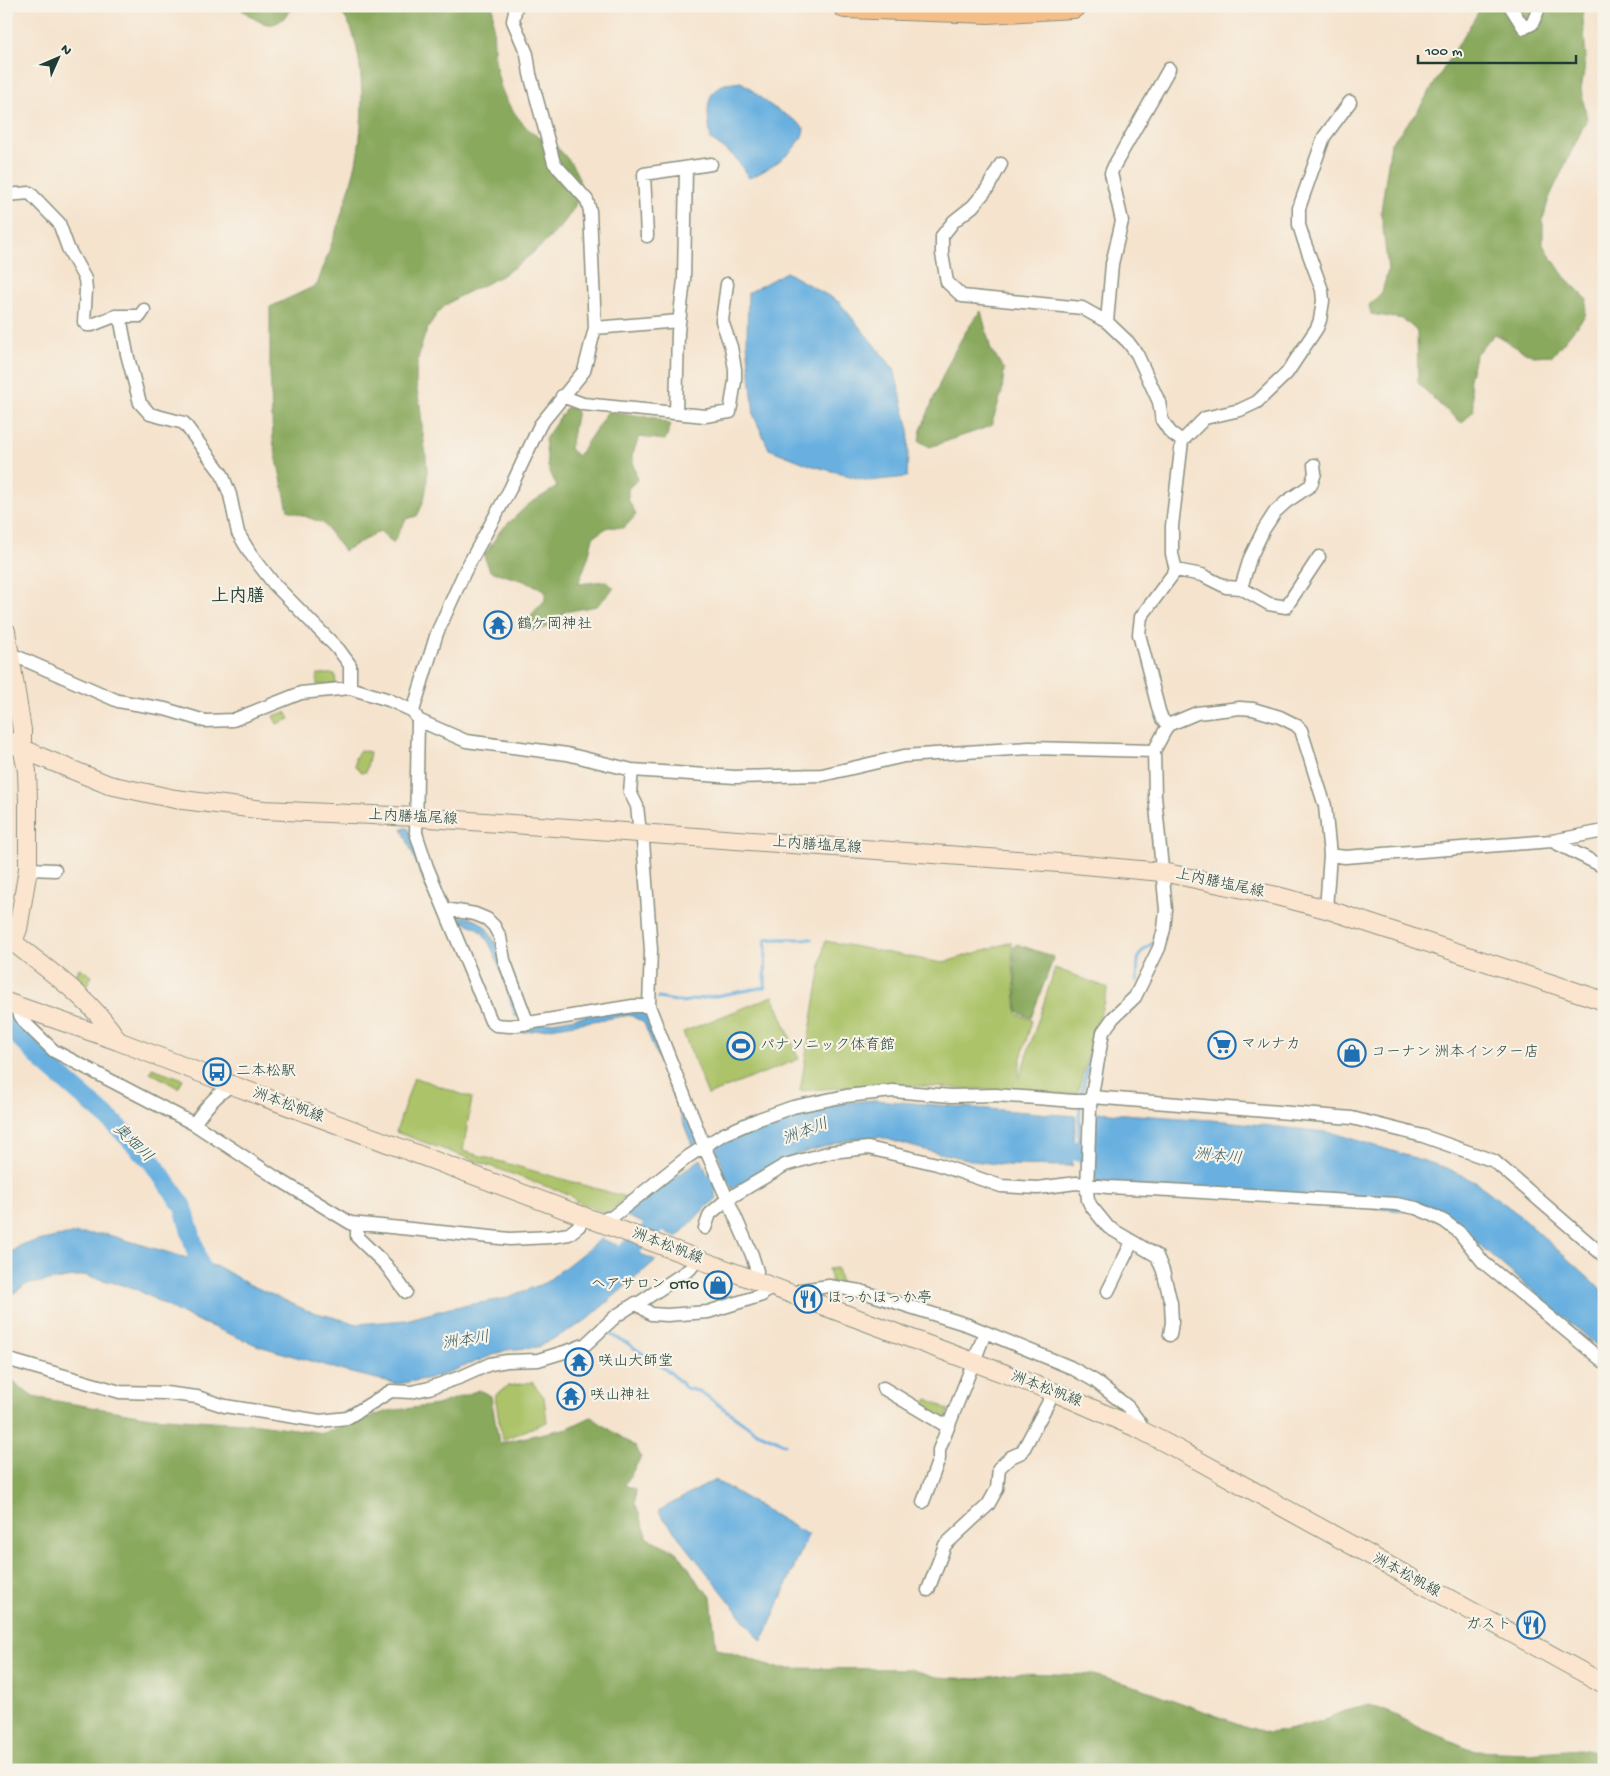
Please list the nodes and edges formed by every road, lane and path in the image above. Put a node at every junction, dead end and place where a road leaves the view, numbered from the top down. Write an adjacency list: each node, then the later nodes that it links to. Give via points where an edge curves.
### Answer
1 (516, 6): 18 (street, via 513,21 527,54 554,163 587,200 590,211)
2 (845, 6): 3 (highway, via 988,10)
3 (1073, 6)
4 (1510, 6): 5 (street, via 1524,28 1532,24)
5 (1540, 6)
6 (1169, 69): 17 (street, via 1111,173 1122,221 1112,264)
7 (1350, 102): 21 (street, via 1324,137 1299,208 1304,241 1322,290 1322,312 1316,328 1287,373 1257,402 1240,410 1204,418)
8 (711, 164): 10 (street)
9 (1001, 164): 17 (street, via 973,206 942,236 947,282 962,296 1082,308)
10 (686, 168): 12 (street, via 644,174); 16 (street, via 684,280)
11 (6, 195): 15 (street, via 30,193 59,223 84,279 84,322 92,325)
12 (647, 236)
13 (727, 284): 20 (street, via 722,322 735,369 730,412 705,416)
14 (144, 310): 15 (street, via 140,316)
15 (116, 316): 28 (street, via 121,322 140,403 150,414 184,423 222,474 238,533 274,584 350,665)
16 (679, 321): 18 (street); 20 (street)
17 (1107, 322): 21 (street, via 1137,354 1159,402 1162,420)
18 (595, 328): 19 (street, via 584,371)
19 (562, 396): 20 (street, via 583,404); 29 (street, via 540,424 510,489 465,571 437,633)
20 (676, 413)
21 (1182, 441): 24 (street, via 1172,526 1172,554)
22 (1314, 465): 25 (street, via 1311,484 1275,512 1264,529 1250,558)
23 (1319, 557): 25 (street, via 1286,607 1269,604)
24 (1176, 570): 25 (street, via 1202,575 1226,587); 30 (street, via 1141,617 1139,634 1159,711)
25 (1241, 588)
26 (6, 631): 27 (main road)
27 (8, 656): 28 (street, via 118,701 165,709 206,721 233,720 301,694); 31 (main road, via 22,730)
28 (350, 688): 29 (street, via 389,700)
29 (416, 716): 33 (street, via 466,741 567,754); 34 (street)
30 (1168, 724): 32 (street); 38 (street, via 1197,713 1240,708 1267,712 1296,725 1304,735 1324,806)
31 (14, 744): 34 (main road, 上内膳塩尾線, via 109,785 175,799 264,810); 40 (main road, via 27,771)
32 (1154, 751): 33 (street, via 1029,748 904,756 813,775 735,777); 42 (street)
33 (632, 770): 36 (street, via 630,792 637,806)
34 (415, 817): 36 (main road, 上内膳塩尾線); 43 (street, via 418,841)
35 (1604, 831): 37 (street)
36 (640, 834): 42 (main road, 上内膳塩尾線); 48 (street, via 652,950)
37 (1552, 841): 38 (street, via 1345,857); 39 (street)
38 (1330, 855): 44 (street)
39 (1604, 867)
40 (28, 869): 41 (street); 45 (main road, via 18,929)
41 (55, 870)
42 (1162, 872): 44 (main road, 上内膳塩尾線); 52 (street, via 1166,910 1159,948 1135,997 1103,1032)
43 (444, 908): 49 (street, via 475,914 494,926); 49 (street, via 492,1021 503,1026)
44 (1326, 909): 46 (main road, 上内膳塩尾線)
45 (10, 939): 50 (main road, via 90,1006)
46 (1604, 1001)
47 (10, 1003): 50 (main road, 洲本松帆線); 53 (street, via 54,1051)
48 (649, 1006): 49 (street); 54 (street)
49 (528, 1024)
50 (118, 1041): 51 (main road, 洲本松帆線)
51 (232, 1085): 53 (street, via 207,1106); 57 (main road, 洲本松帆線)
52 (1085, 1101): 54 (street, via 892,1091 846,1096 793,1107 759,1119 733,1129); 55 (street); 62 (street, via 1352,1118 1423,1136 1494,1161)
53 (194, 1124): 59 (street)
54 (705, 1148): 56 (street); 58 (street, via 667,1173)
55 (1087, 1182): 56 (street, via 1038,1188 1001,1186 937,1164 868,1148 831,1152 785,1165); 61 (street, via 1091,1206 1108,1227); 73 (street, via 1108,1187 1376,1202 1416,1208 1459,1232 1483,1262)
56 (726, 1199): 60 (street, via 710,1214); 64 (street, via 757,1271)
57 (585, 1216): 58 (main road, 洲本松帆線); 59 (street, via 569,1234 510,1239)
58 (607, 1221): 63 (main road, 洲本松帆線)
59 (351, 1224): 67 (street, via 357,1227 357,1237 386,1265)
60 (705, 1228)
61 (1132, 1242): 66 (street); 71 (street, via 1157,1256 1171,1303)
62 (1604, 1256)
63 (693, 1257): 64 (main road, 洲本松帆線); 69 (street, via 690,1270)
64 (754, 1280): 65 (main road, 洲本松帆線)
65 (771, 1287): 68 (main road, 洲本松帆線); 69 (street, via 762,1295 708,1312 651,1314)
66 (1108, 1291)
67 (406, 1292)
68 (798, 1297): 70 (street, via 801,1290 828,1286 860,1291); 74 (main road, 洲本松帆線)
69 (636, 1303): 72 (street, via 616,1316 586,1344 571,1350 538,1360 490,1364 429,1388 411,1392 391,1391 347,1418 320,1421 225,1406 197,1397 120,1392)
70 (985, 1333): 74 (street); 78 (street, via 1070,1367 1095,1381 1128,1407 1140,1423)
71 (1170, 1335)
72 (6, 1359)
73 (1604, 1362)
74 (974, 1363): 76 (main road, 洲本松帆線); 77 (street)
75 (883, 1388): 77 (street)
76 (1054, 1392): 78 (main road, 洲本松帆線); 80 (street, via 1022,1452 1000,1468 997,1489 988,1505 946,1545)
77 (948, 1427): 79 (street)
78 (1137, 1428): 81 (main road, 洲本松帆線)
79 (923, 1502)
80 (928, 1590)
81 (1604, 1684)

